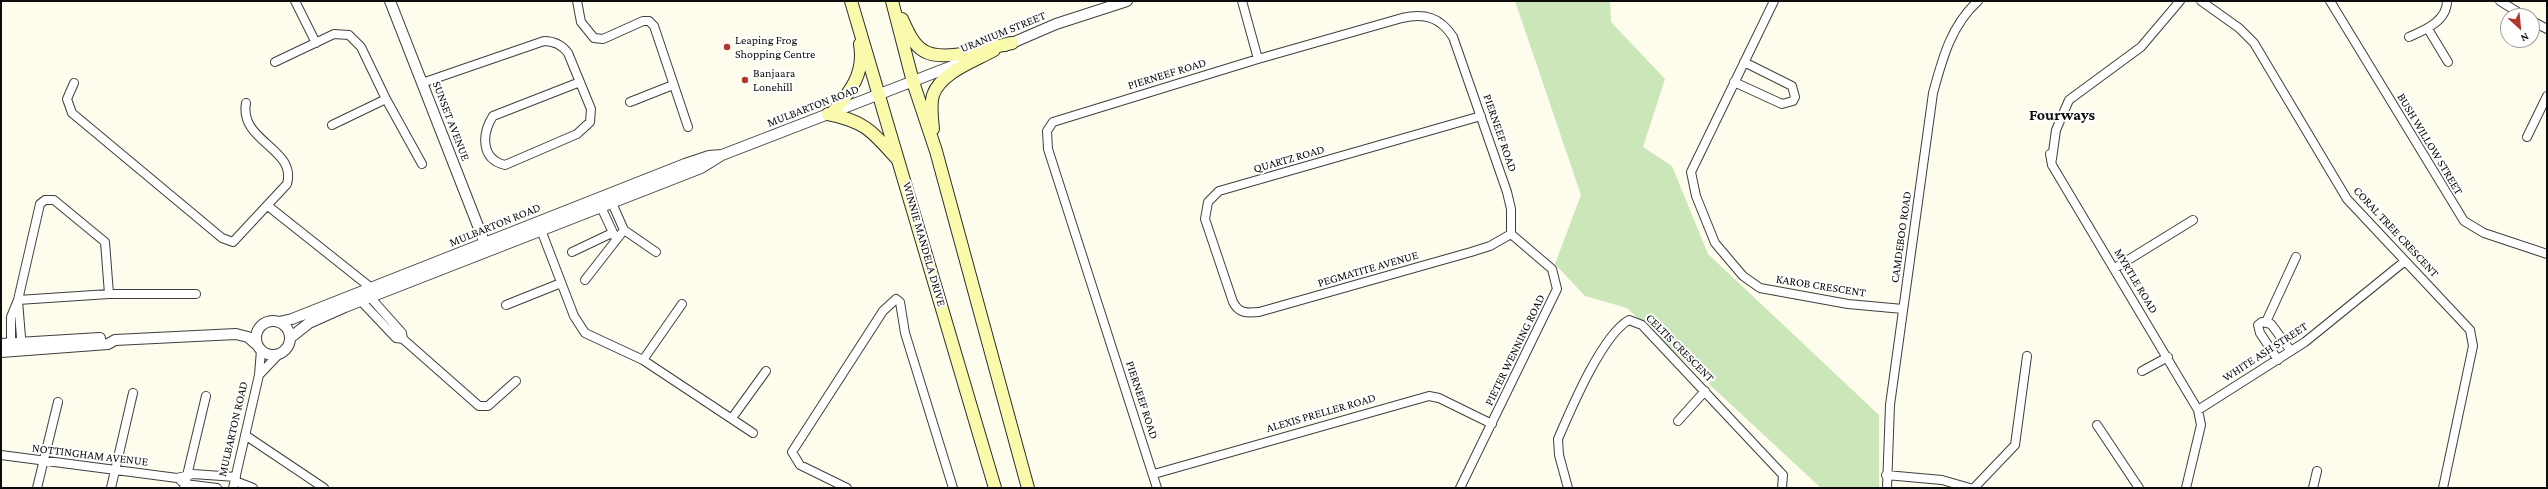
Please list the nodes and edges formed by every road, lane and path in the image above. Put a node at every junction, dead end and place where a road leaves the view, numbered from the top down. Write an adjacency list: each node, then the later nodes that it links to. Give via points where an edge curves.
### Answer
1 (296, 1): 18 (street)
2 (390, 1): 29 (street, SUNSET AVENUE)
3 (576, 1): 30 (street, via 581,22 594,38 603,39 643,21 652,23)
4 (893, 1): 19 (main road, via 915,43 932,54 954,55); 26 (main road)
5 (1127, 1): 19 (street, URANIUM STREET, via 1056,24)
6 (1242, 1): 21 (street)
7 (1774, 1): 23 (street, KAROB CRESCENT)
8 (1978, 1): 69 (street, CAMDEBOO ROAD, via 1951,39 1933,93)
9 (2180, 1): 59 (street, MYRTLE ROAD, via 2141,47 2069,100 2056,130 2052,165)
10 (2201, 1): 58 (street, CORAL TREE CRESCENT, via 2239,28 2254,43 2347,199)
11 (2330, 1): 56 (street, BUSH WILLOW STREET, via 2464,221 2484,233)
12 (2447, 1): 16 (street, via 2443,14)
13 (2500, 1): 15 (street)
14 (852, 6): 31 (main road, WINNIE MANDELA DRIVE); 36 (main road, via 861,53 859,70 851,91)
15 (2511, 8)
16 (2428, 29): 17 (street); 24 (street)
17 (2409, 37)
18 (316, 43): 22 (street); 33 (street, via 334,34 344,34 354,39 361,47)
19 (1012, 43): 20 (street, URANIUM STREET)
20 (995, 49): 26 (street, URANIUM STREET); 41 (main road, via 949,76 937,87 932,103)
21 (1258, 59): 37 (street, PIERNEEF ROAD, via 1414,16 1429,16 1442,22 1453,37); 103 (street, PIERNEEF ROAD, via 1058,119 1047,131 1048,149)
22 (275, 62)
23 (1744, 62): 27 (street, KAROB CRESCENT); 27 (street, via 1792,86 1795,97 1793,101 1782,104)
24 (2448, 62)
25 (580, 82): 25 (street, via 592,113 588,126 553,146 510,163 501,164 494,160 484,139 486,128 493,116); 29 (street, via 568,53 552,41 544,41)
26 (913, 82): 31 (street, MULBARTON ROAD); 41 (main road)
27 (1734, 82): 69 (street, KAROB CRESCENT, via 1691,172 1703,216 1719,250 1743,276 1760,288 1848,304)
28 (74, 83): 46 (street, via 67,99 72,113 222,238 233,242)
29 (422, 83): 53 (street, SUNSET AVENUE)
30 (673, 84): 34 (street); 39 (street)
31 (880, 94): 36 (street, MULBARTON ROAD); 43 (main road, WINNIE MANDELA DRIVE)
32 (2547, 96): 40 (street)
33 (386, 99): 38 (street); 44 (street)
34 (630, 102)
35 (246, 103): 46 (street, via 244,114 248,124 288,167 287,184)
36 (831, 113): 42 (street, MULBARTON ROAD); 43 (main road, via 855,120 865,126)
37 (1481, 116): 51 (street, PIERNEEF ROAD, via 1510,202); 66 (street, QUARTZ ROAD, via 1219,191 1208,202 1205,219)
38 (332, 125)
39 (688, 127)
40 (2527, 136)
41 (936, 150): 117 (main road)
42 (722, 155): 45 (street, MULBARTON ROAD, via 712,163); 53 (street, MULBARTON ROAD, via 709,156 684,164)
43 (900, 163): 116 (main road, WINNIE MANDELA DRIVE)
44 (422, 164)
45 (612, 203): 47 (street, MULBARTON ROAD); 50 (street)
46 (268, 206): 64 (street)
47 (601, 207): 49 (street, MULBARTON ROAD); 52 (street)
48 (2193, 220): 59 (street)
49 (541, 230): 53 (street, MULBARTON ROAD); 61 (street)
50 (624, 230): 52 (street); 55 (street)
51 (1511, 234): 66 (street, PEGMATITE AVENUE, via 1490,246 1471,252 1259,312 1244,313); 95 (street, PIETER WENNING ROAD, via 1552,269 1557,289)
52 (614, 236): 54 (street); 60 (street)
53 (486, 247): 64 (street, MULBARTON ROAD)
54 (572, 252)
55 (656, 252)
56 (2547, 254)
57 (2296, 257): 71 (street)
58 (2405, 261): 78 (street, WHITE ASH STREET); 128 (street, CORAL TREE CRESCENT, via 2468,325 2473,340)
59 (2115, 268): 81 (street, MYRTLE ROAD)
60 (585, 280)
61 (561, 283): 68 (street); 82 (street, via 574,316 585,333)
62 (109, 294): 63 (street); 65 (street); 65 (street, via 104,242 54,200 48,199 40,204)
63 (196, 294)
64 (368, 295): 70 (street, MULBARTON ROAD); 74 (street, MULBARTON ROAD, via 310,323); 87 (street, via 402,333 403,339 478,406 488,406)
65 (18, 300): 75 (street); 76 (street, via 11,317)
66 (1233, 302)
67 (682, 304): 82 (street)
68 (506, 305)
69 (1903, 309): 105 (street, CAMDEBOO ROAD, via 1890,405)
70 (279, 322): 72 (street, MULBARTON ROAD, via 273,321); 74 (street, via 285,326)
71 (2266, 322): 78 (street, via 2271,324); 83 (street, via 2258,326 2259,330)
72 (261, 326): 73 (street); 77 (street, MULBARTON ROAD, via 256,338)
73 (236, 334): 75 (street, via 115,340 108,344); 77 (street, via 248,337)
74 (290, 338): 79 (street, MULBARTON ROAD, via 289,345)
75 (21, 346): 76 (street)
76 (6, 348)
77 (259, 348): 79 (street, via 266,354); 86 (street, MULBARTON ROAD)
78 (2291, 352): 83 (street, WHITE ASH STREET)
79 (279, 354): 86 (street, MULBARTON ROAD)
80 (2027, 356): 124 (street, via 2015,445)
81 (2168, 357): 85 (street); 92 (street, MYRTLE ROAD)
82 (643, 360): 93 (street)
83 (2278, 360): 92 (street, WHITE ASH STREET)
84 (766, 371): 93 (street)
85 (2142, 371)
86 (259, 375): 98 (street, MULBARTON ROAD)
87 (516, 380)
88 (1705, 391): 94 (street); 120 (street, CELTIS CRESCENT, via 1642,325 1634,320 1625,322 1608,339 1601,351 1558,439 1559,455); 121 (street, CELTIS CRESCENT, via 1783,475)
89 (133, 393): 101 (street)
90 (206, 396): 104 (street)
91 (58, 402): 100 (street)
92 (2198, 410): 126 (street, via 2200,425)
93 (732, 418): 97 (street)
94 (1678, 421)
95 (1492, 424): 103 (street, ALEXIS PRELLER ROAD, via 1439,398 1429,396); 119 (street, PIETER WENNING ROAD)
96 (2097, 425): 125 (street)
97 (753, 433)
98 (245, 435): 107 (street, MULBARTON ROAD); 113 (street)
99 (1, 455): 100 (street, NOTTINGHAM AVENUE)
100 (42, 462): 101 (street, NOTTINGHAM AVENUE); 109 (street)
101 (114, 471): 106 (street, NOTTINGHAM AVENUE); 110 (street)
102 (2317, 471): 127 (street)
103 (1154, 474): 118 (street, PIERNEEF ROAD)
104 (186, 475): 106 (street, NOTTINGHAM AVENUE); 107 (street, NOTTINGHAM AVENUE); 108 (street)
105 (1886, 475): 122 (street, CAMDEBOO ROAD); 123 (street, via 1942,480)
106 (177, 478): 108 (street)
107 (235, 482): 112 (street, NOTTINGHAM AVENUE)
108 (184, 486): 111 (street)
109 (38, 488)
110 (111, 488)
111 (217, 488)
112 (253, 488)
113 (324, 488)
114 (847, 488): 115 (street, via 800,465 792,452 883,311 896,299 900,302 905,333)
115 (953, 488)
116 (995, 488)
117 (1028, 488)
118 (1158, 488)
119 (1460, 488)
120 (1568, 488)
121 (1782, 488)
122 (1887, 488)
123 (1970, 488)
124 (1974, 488)
125 (2139, 488)
126 (2186, 488)
127 (2313, 488)
128 (2443, 488)

